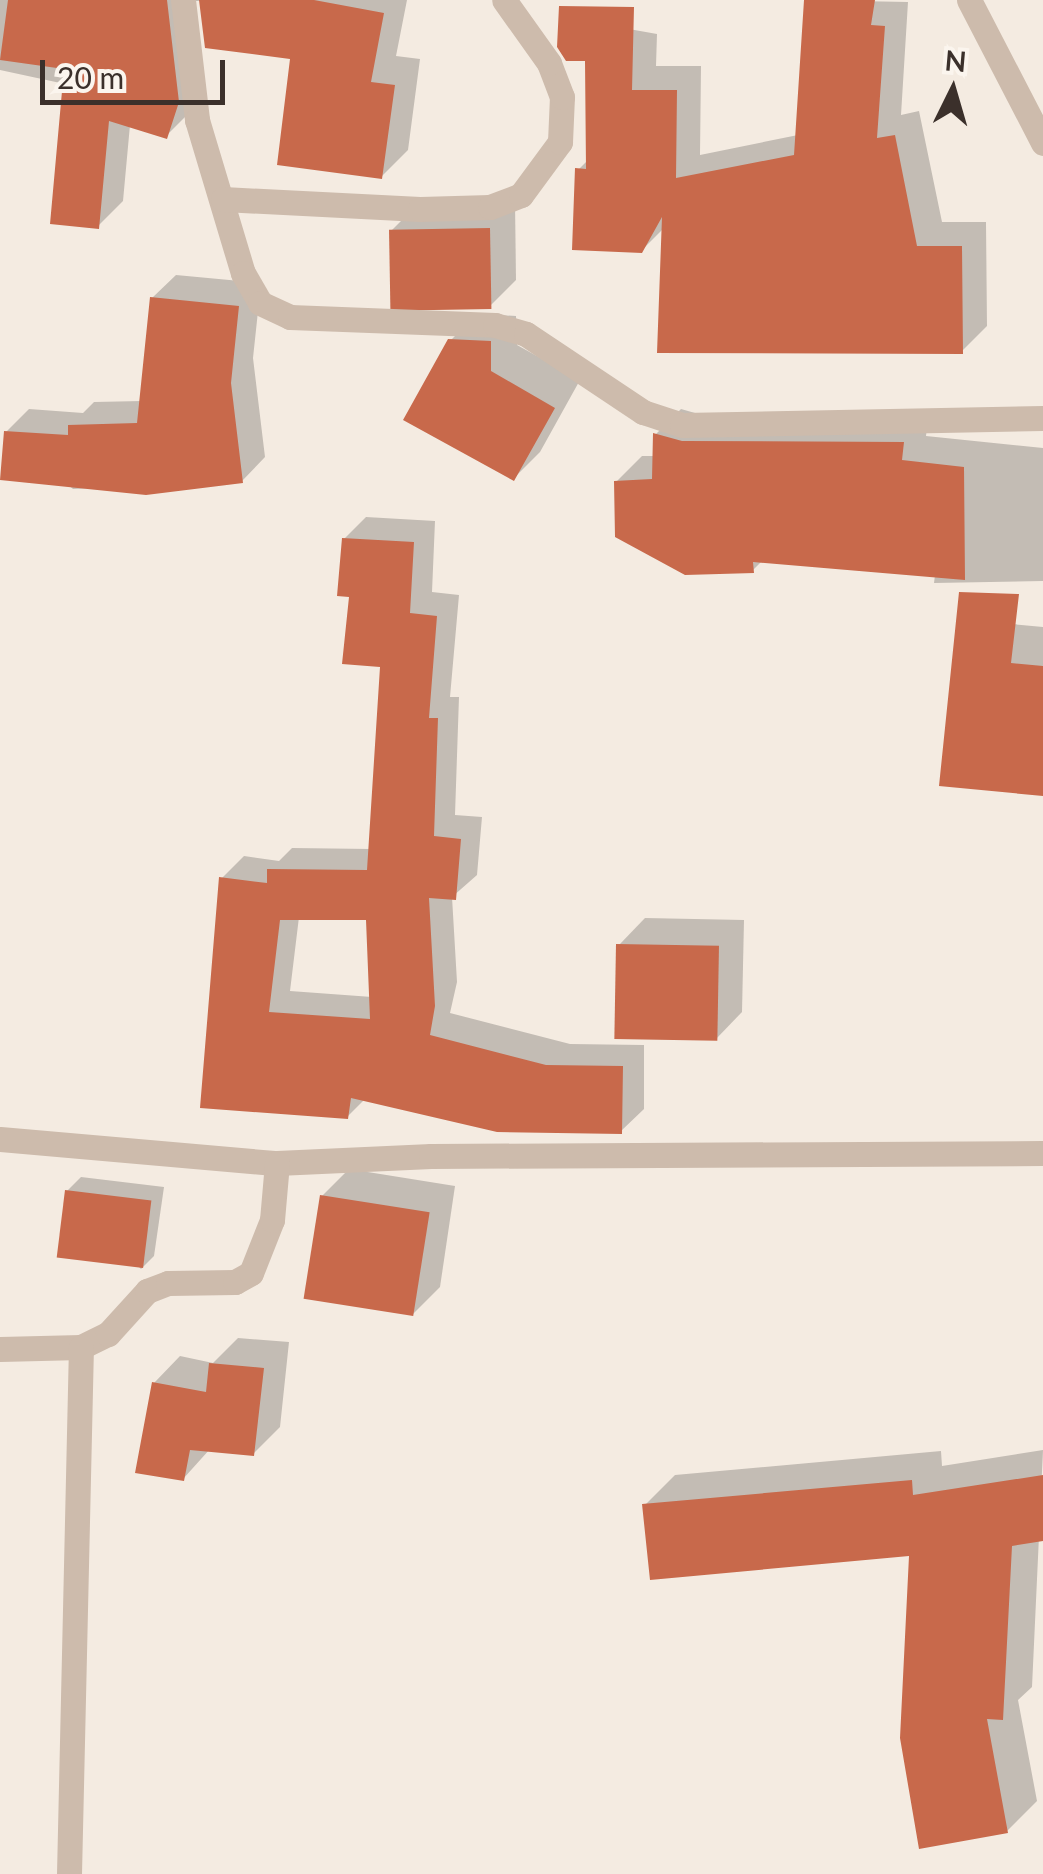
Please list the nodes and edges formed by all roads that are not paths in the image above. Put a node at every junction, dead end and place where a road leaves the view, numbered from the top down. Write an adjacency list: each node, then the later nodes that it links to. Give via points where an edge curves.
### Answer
1 (183, 0): 5 (street, via 197,120)
2 (504, 0): 5 (street, via 548,63 562,97 560,142 520,194 490,207 420,209)
3 (969, 0): 4 (street)
4 (1043, 143)
5 (223, 200): 6 (street, via 260,304 290,318 495,325 552,348 643,412 682,425)
6 (1043, 418)
7 (0, 1139): 9 (street)
8 (1043, 1153): 9 (street)
9 (276, 1163): 10 (street, via 272,1220 250,1273 235,1282 168,1283 147,1291 108,1334)
10 (81, 1347): 11 (street); 12 (street)
11 (0, 1349)
12 (69, 1874)

